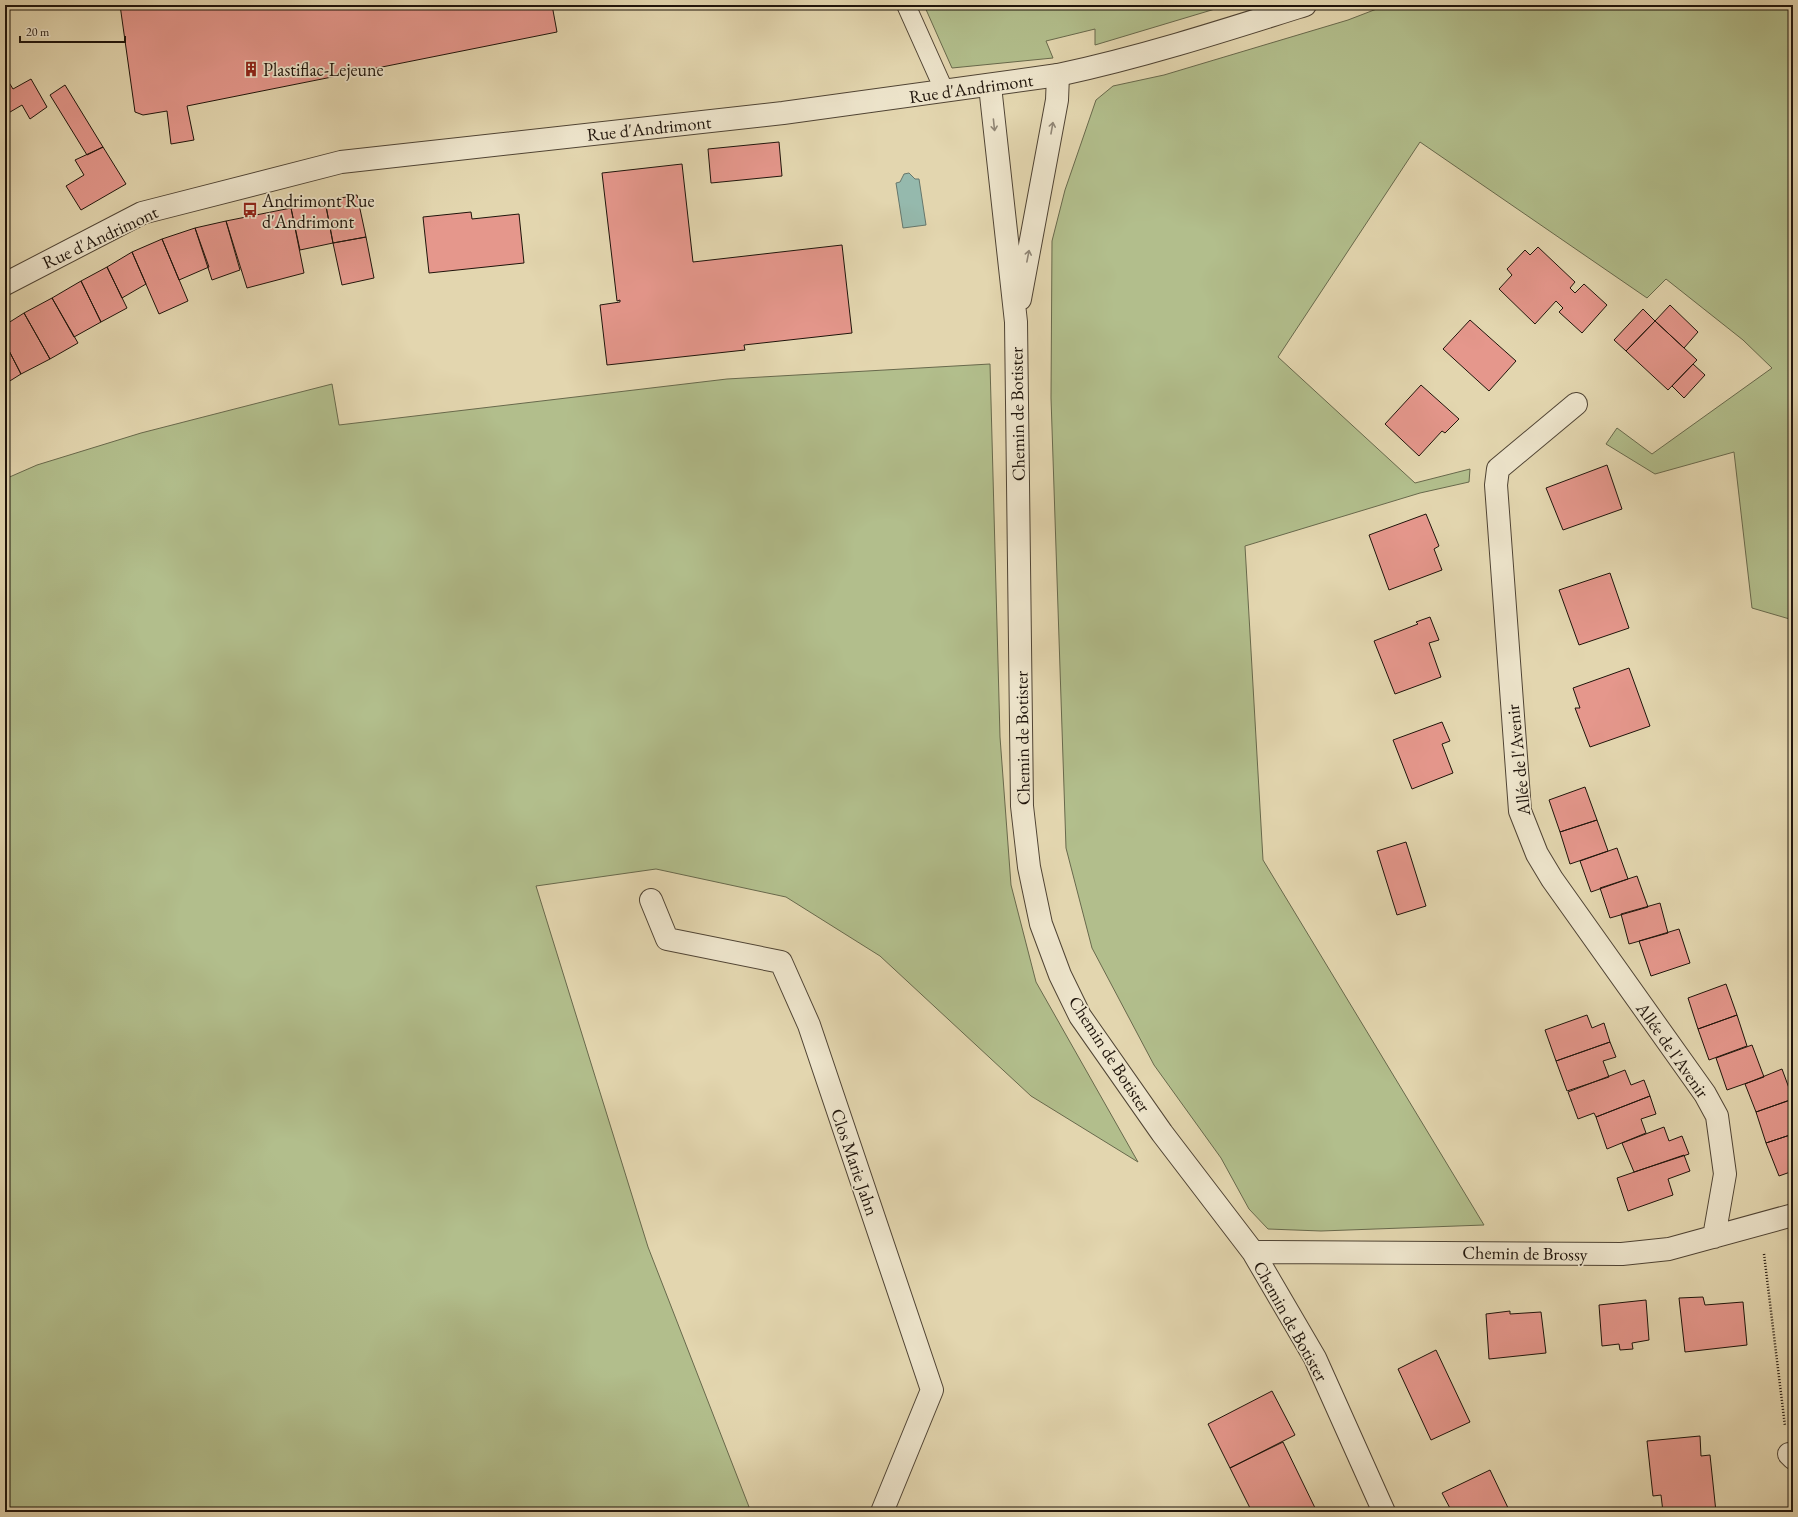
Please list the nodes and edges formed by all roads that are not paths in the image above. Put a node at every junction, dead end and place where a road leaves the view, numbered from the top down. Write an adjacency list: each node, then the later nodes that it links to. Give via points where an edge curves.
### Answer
1 (906, 5): 5 (lane)
2 (1305, 5): 3 (street, Rue d'Andrimont, via 1098,67)
3 (1058, 75): 4 (street, Rue d'Andrimont); 7 (street, Chemin de Botister, one-way to 3, via 1057,100)
4 (990, 86): 5 (street, Rue d'Andrimont); 7 (street, Chemin de Botister, one-way to 7)
5 (945, 92): 6 (street, Rue d'Andrimont, via 783,113 341,162 142,213)
6 (5, 284)
7 (1016, 322): 12 (street, Chemin de Botister, via 1022,806 1029,867 1041,924 1060,975 1080,1016 1162,1133)
8 (1576, 404): 11 (street, Allée de l'Avenir, via 1498,469 1496,485 1520,811 1537,854 1552,879 1700,1087 1717,1116 1725,1174)
9 (651, 900): 13 (street, Clos Marie Jahn, via 667,939 781,962 809,1025 932,1390)
10 (1793, 1215): 11 (street, Chemin de Brossy)
11 (1714, 1237): 12 (street, Chemin de Brossy, via 1669,1249 1622,1254)
12 (1253, 1252): 14 (street, Chemin de Botister, via 1315,1358)
13 (882, 1512)
14 (1384, 1512)

